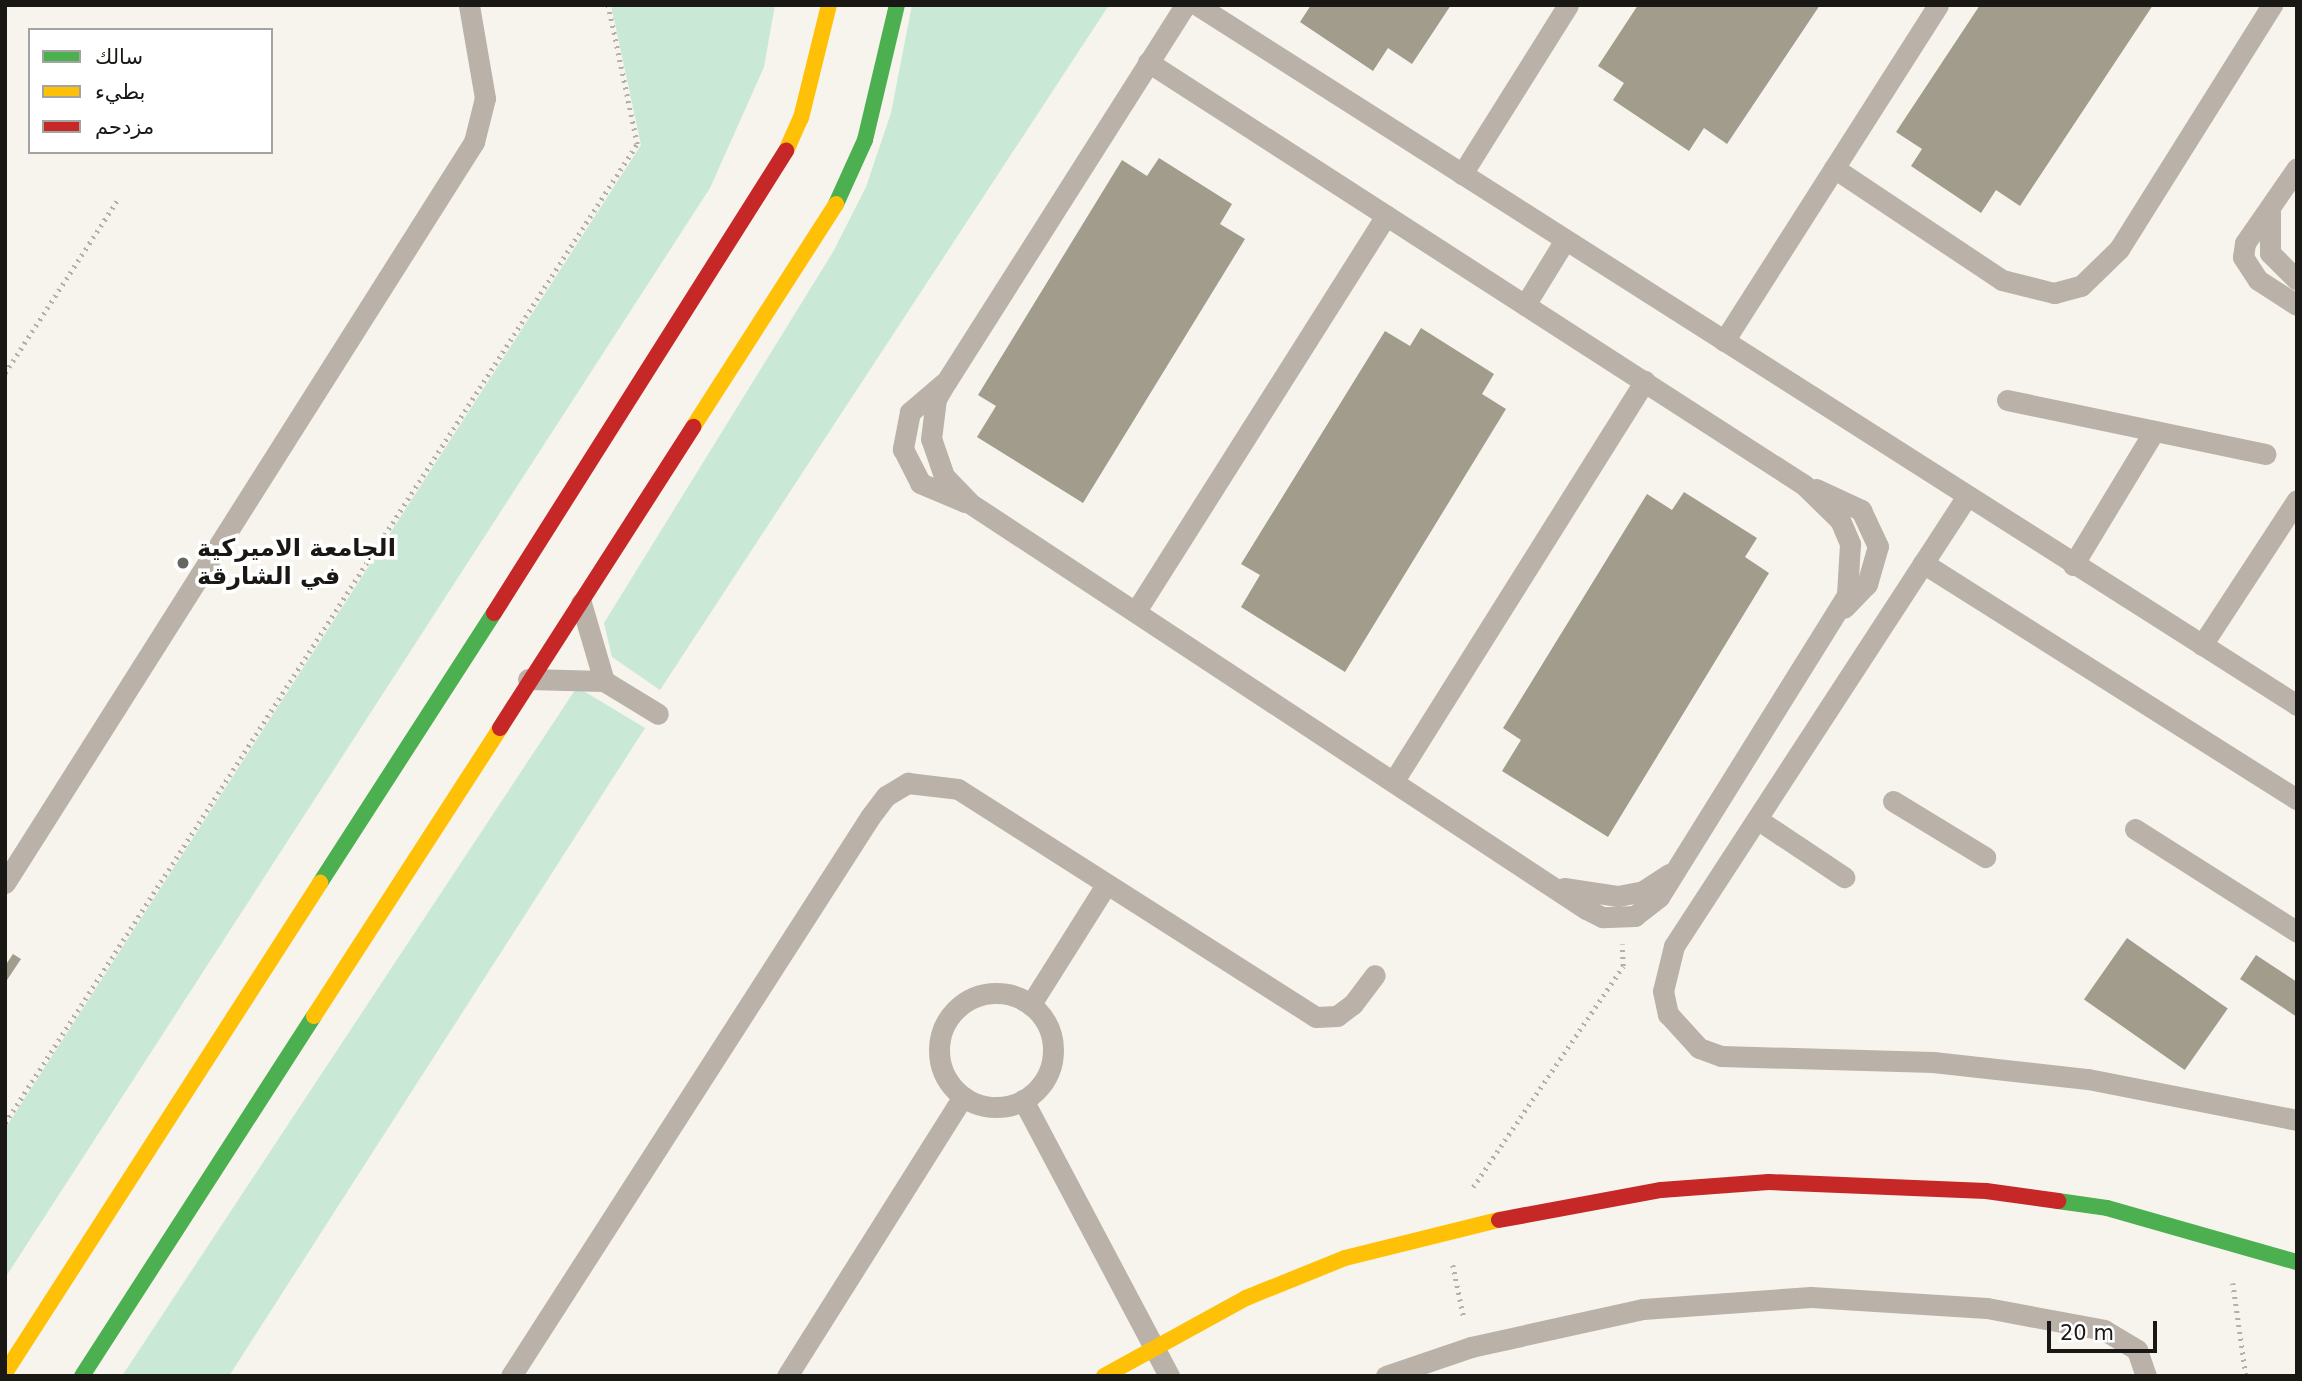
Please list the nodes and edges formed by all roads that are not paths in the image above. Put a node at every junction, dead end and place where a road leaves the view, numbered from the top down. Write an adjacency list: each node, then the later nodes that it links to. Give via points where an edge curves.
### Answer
1 (469, 5): 44 (lane, via 485,98 474,142)
2 (829, 5): 55 (street, via 801,118 773,179)
3 (897, 5): 29 (street, via 865,140 834,208)
4 (1185, 5): 9 (lane)
5 (1197, 5): 12 (lane)
6 (1568, 5): 12 (lane)
7 (1938, 5): 10 (lane)
8 (2272, 5): 10 (lane, via 2119,249 2081,286 2054,293 2002,280)
9 (1149, 62): 13 (lane); 19 (lane)
10 (1834, 168): 18 (lane)
11 (2297, 168): 15 (lane, via 2272,208 2266,238)
12 (1462, 174): 14 (lane)
13 (1386, 215): 16 (lane); 30 (lane)
14 (1565, 240): 16 (lane); 18 (lane)
15 (2288, 283): 17 (lane)
16 (1525, 305): 20 (lane)
17 (2297, 305)
18 (1724, 341): 24 (lane)
19 (946, 382): 26 (lane, via 932,419 933,448 944,476); 26 (lane, via 910,412 903,449 920,482)
20 (1645, 382): 36 (lane); 42 (lane, via 1804,485 1861,510 1878,546 1867,584 1835,617)
21 (2007, 400): 22 (lane)
22 (2154, 430): 23 (lane); 28 (lane)
23 (2265, 454)
24 (1967, 496): 27 (lane); 28 (lane)
25 (2297, 500): 31 (lane)
26 (971, 504): 30 (lane)
27 (1923, 563): 37 (lane); 39 (lane)
28 (2073, 565): 31 (lane)
29 (581, 598): 32 (street); 33 (lane, via 588,641)
30 (1136, 611): 36 (lane)
31 (2202, 645): 34 (lane)
32 (528, 679): 33 (lane); 56 (street)
33 (604, 681): 35 (lane)
34 (2297, 705)
35 (658, 714)
36 (1395, 779): 46 (lane)
37 (2297, 799)
38 (1893, 802): 41 (lane)
39 (1757, 819): 43 (lane); 52 (lane, via 1665,968 1668,1014 1699,1048 1721,1056 1933,1062 2088,1079)
40 (2135, 829): 47 (lane)
41 (1985, 857)
42 (1671, 873): 46 (lane, via 1643,891 1618,896); 46 (lane, via 1648,908 1620,919 1586,909)
43 (1844, 877)
44 (5, 883)
45 (1106, 885): 48 (lane, via 1317,1017 1337,1016 1353,1004); 49 (lane); 57 (lane, via 958,789 908,783 886,796)
46 (1558, 885)
47 (2297, 932)
48 (1375, 975)
49 (1031, 1004): 50 (lane, via 987,992 949,1016 939,1060); 51 (lane, via 1053,1043 1041,1086)
50 (964, 1097): 51 (lane, via 1003,1107); 58 (lane)
51 (1023, 1100): 54 (lane)
52 (2297, 1120)
53 (2297, 1262): 54 (street, via 2226,1237 2107,1208 1986,1191 1769,1182 1661,1190 1448,1229 1345,1258 1246,1298)
54 (1154, 1346): 59 (street); 60 (lane)
55 (5, 1373)
56 (82, 1376)
57 (510, 1376)
58 (787, 1376)
59 (1104, 1376)
60 (1170, 1376)
61 (1386, 1376): 62 (lane, via 1471,1346 1667,1307 1811,1297 1987,1308 2113,1333 2137,1350)
62 (2146, 1376)

